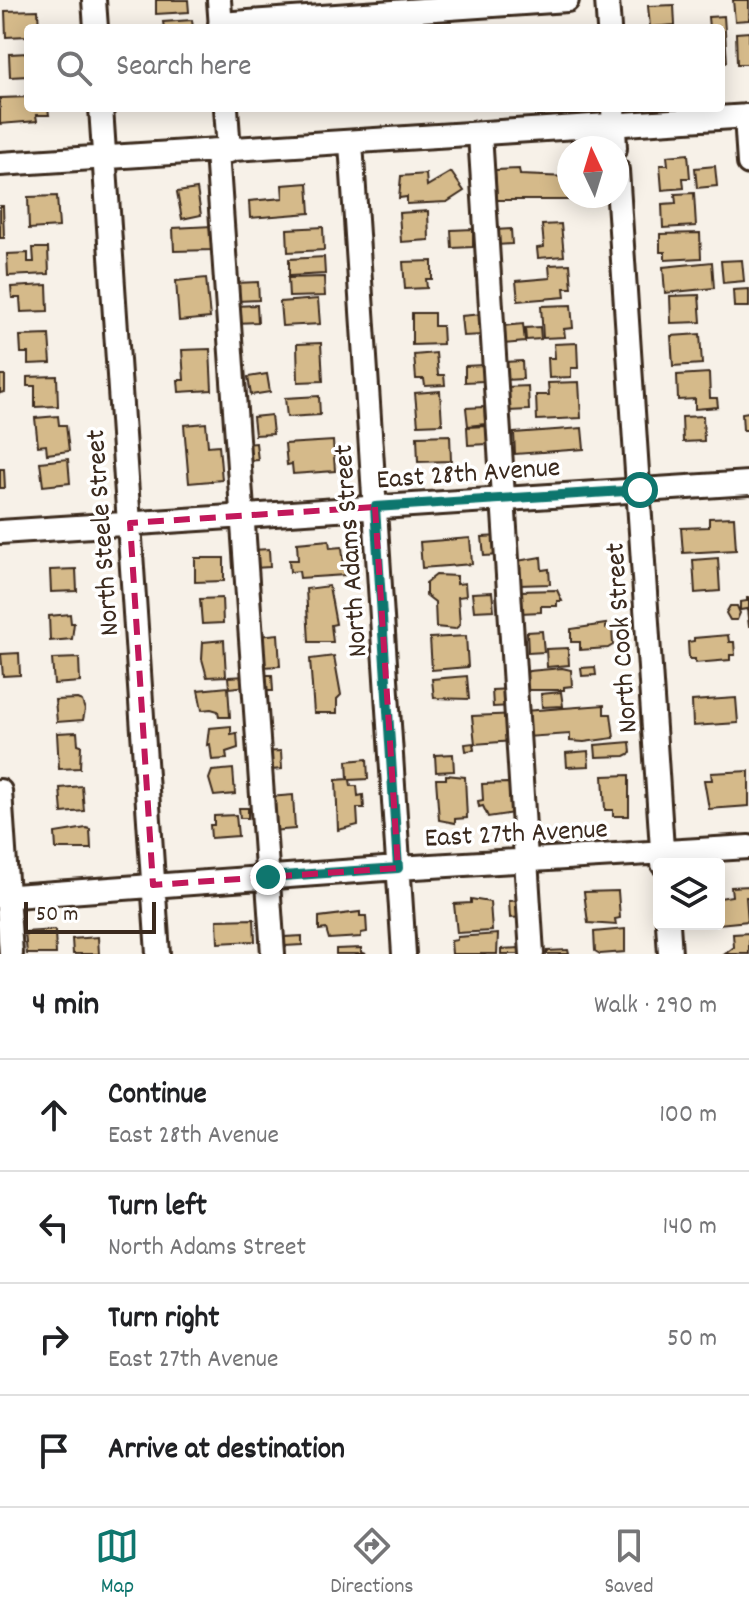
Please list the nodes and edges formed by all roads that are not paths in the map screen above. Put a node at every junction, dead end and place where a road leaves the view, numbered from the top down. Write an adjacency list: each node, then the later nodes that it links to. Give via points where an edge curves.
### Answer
1 (94, 0): 5 (street)
2 (219, 0): 6 (street)
3 (567, 0): 7 (street)
4 (607, 0): 8 (street)
5 (96, 24)
6 (220, 24)
7 (247, 24)
8 (609, 24)
9 (101, 112): 16 (street, North Steele Street)
10 (226, 112): 15 (street)
11 (747, 116): 12 (street); 17 (street)
12 (614, 127): 13 (street)
13 (480, 134): 14 (street); 22 (street)
14 (351, 143): 15 (street); 23 (street, North Adams Street)
15 (223, 151): 16 (street); 24 (street)
16 (105, 157): 18 (street); 25 (street, North Steele Street)
17 (749, 163)
18 (0, 164)
19 (620, 208): 21 (street, North Cook Street)
20 (749, 483): 21 (street, East 28th Avenue)
21 (640, 490): 22 (street, East 28th Avenue); 30 (street, North Cook Street)
22 (504, 499): 23 (street, East 28th Avenue); 31 (street)
23 (375, 507): 24 (street, East 28th Avenue); 32 (street, North Adams Street)
24 (243, 516): 25 (street, East 28th Avenue); 33 (street)
25 (130, 523): 26 (street, East 28th Avenue); 34 (street, North Steele Street)
26 (0, 532)
27 (0, 791): 35 (street)
28 (749, 847): 30 (street, East 27th Avenue)
29 (653, 858): 31 (street, East 27th Avenue)
30 (663, 858)
31 (527, 861): 32 (street, East 27th Avenue); 41 (street)
32 (398, 868): 33 (street, East 27th Avenue); 40 (street, North Adams Street)
33 (268, 877): 34 (street, East 27th Avenue); 39 (street)
34 (153, 885): 35 (street, East 27th Avenue); 38 (street, North Steele Street)
35 (4, 897): 37 (street)
36 (668, 930): 42 (street)
37 (11, 954)
38 (158, 954)
39 (273, 954)
40 (404, 954)
41 (532, 954)
42 (670, 954)

